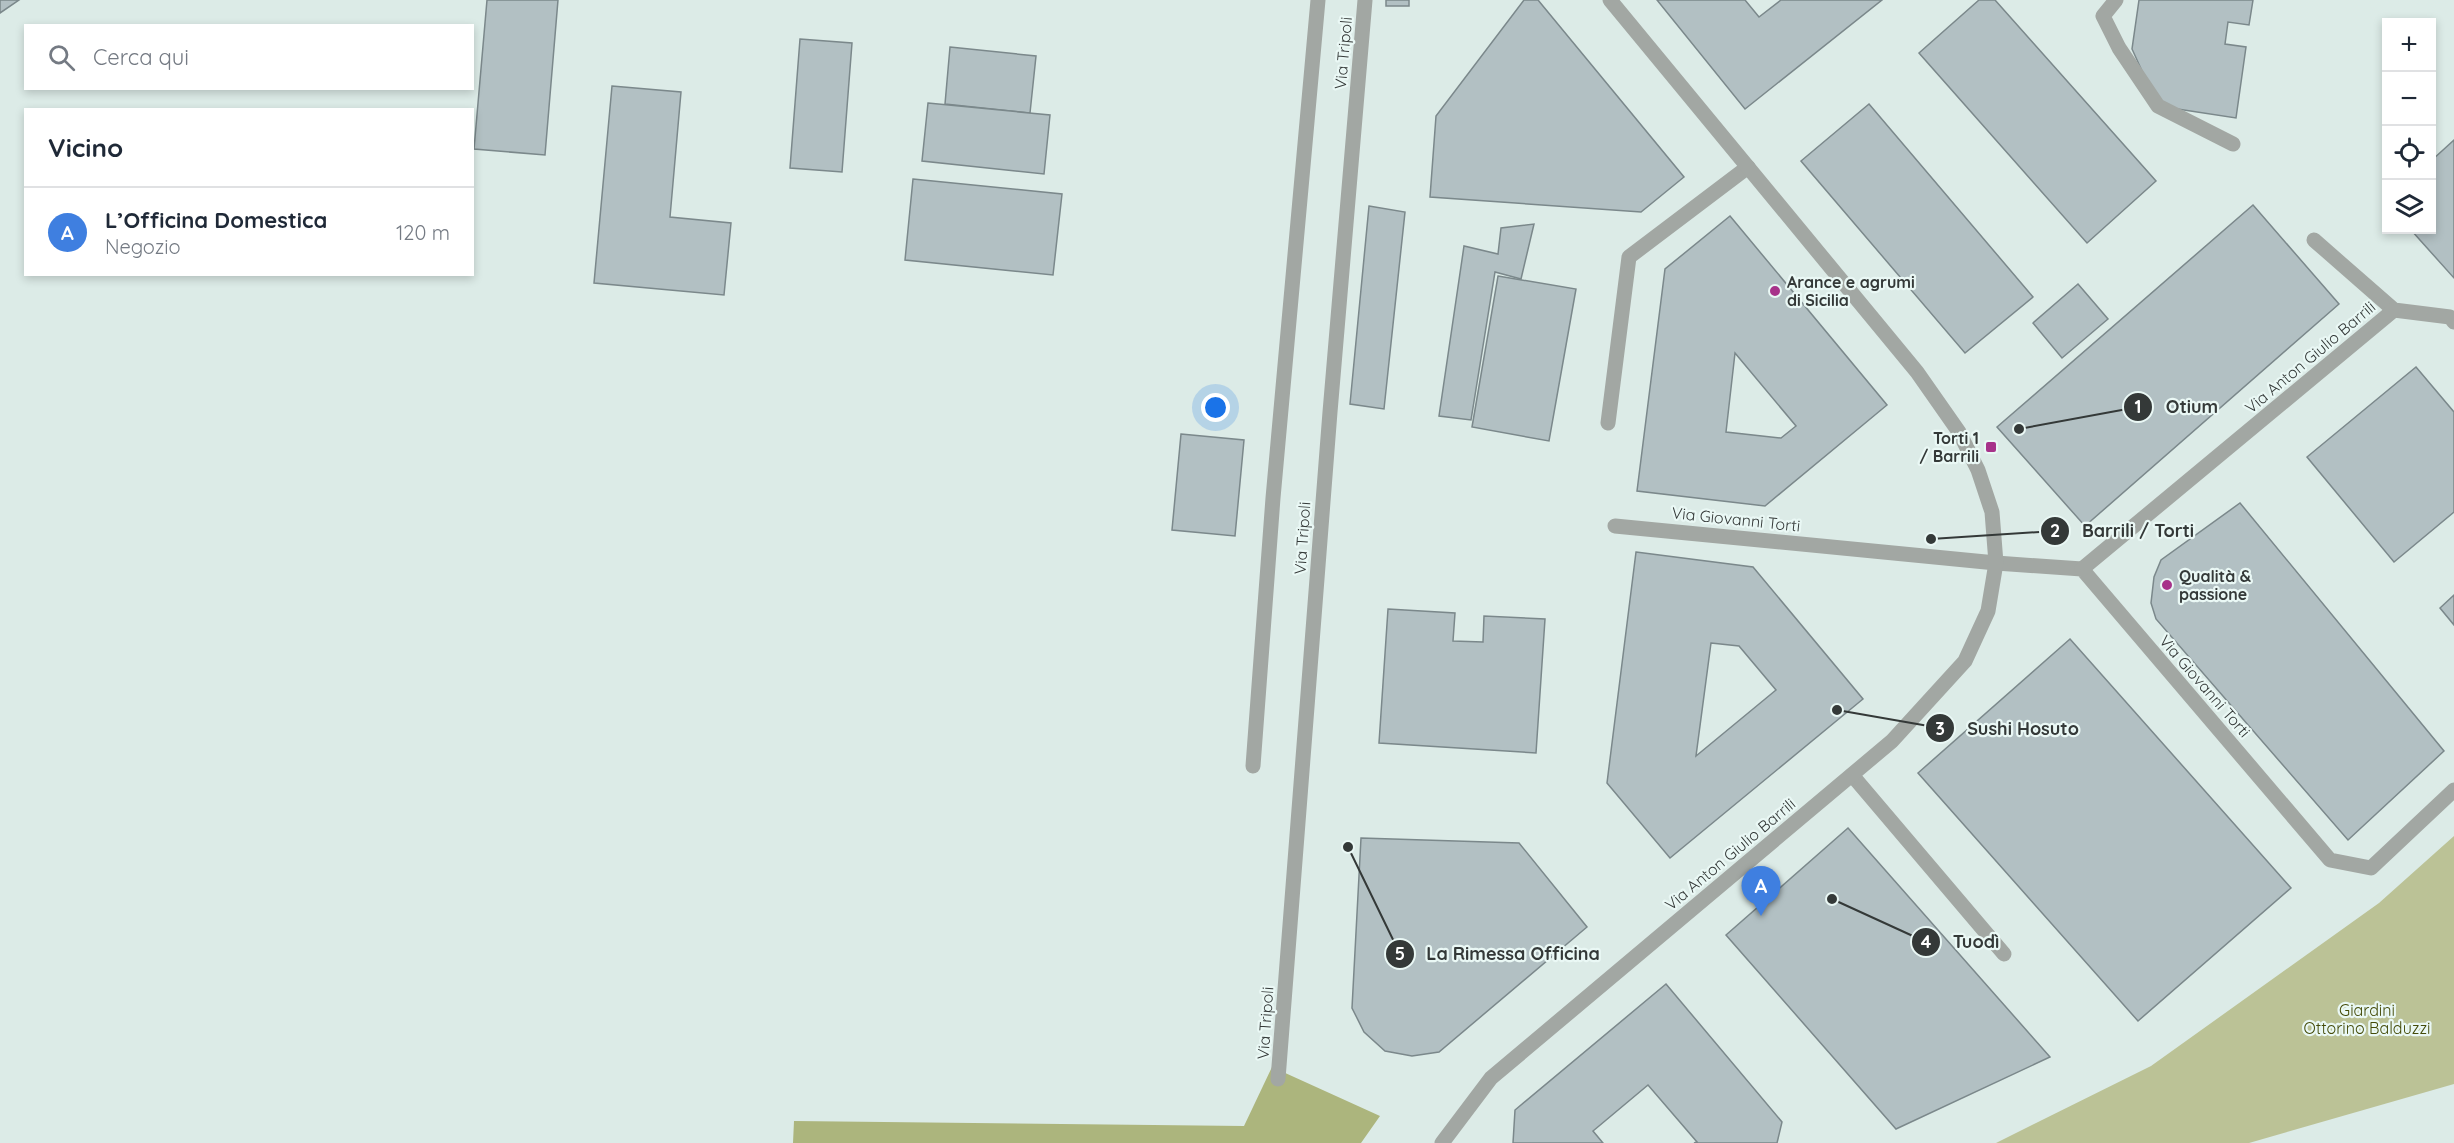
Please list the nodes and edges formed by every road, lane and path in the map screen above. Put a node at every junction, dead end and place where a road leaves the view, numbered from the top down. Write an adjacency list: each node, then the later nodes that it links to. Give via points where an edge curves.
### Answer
1 (1318, 0): 14 (street)
2 (1365, 0): 18 (street, Via Tripoli)
3 (1610, 0): 6 (street)
4 (2116, 0): 5 (street, via 2103,16 2118,48 2158,106)
5 (2233, 144)
6 (1748, 167): 10 (street, via 1629,257); 12 (street, via 1917,372 1959,432 1978,470 1992,512)
7 (2314, 240): 8 (street)
8 (2394, 310): 9 (street, via 2450,317); 13 (street, Via Anton Giulio Barrili)
9 (2454, 322)
10 (1608, 423)
11 (1615, 526): 12 (street, Via Giovanni Torti)
12 (1996, 563): 13 (street, Via Giovanni Torti); 15 (street, Via Anton Giulio Barrili, via 1988,611 1965,661 1892,741)
13 (2082, 569): 16 (street, Via Giovanni Torti, via 2330,860 2371,868)
14 (1253, 766)
15 (1852, 775): 17 (street); 19 (street, Via Anton Giulio Barrili, via 1491,1078)
16 (2454, 790)
17 (2004, 954)
18 (1278, 1079)
19 (1442, 1143)

